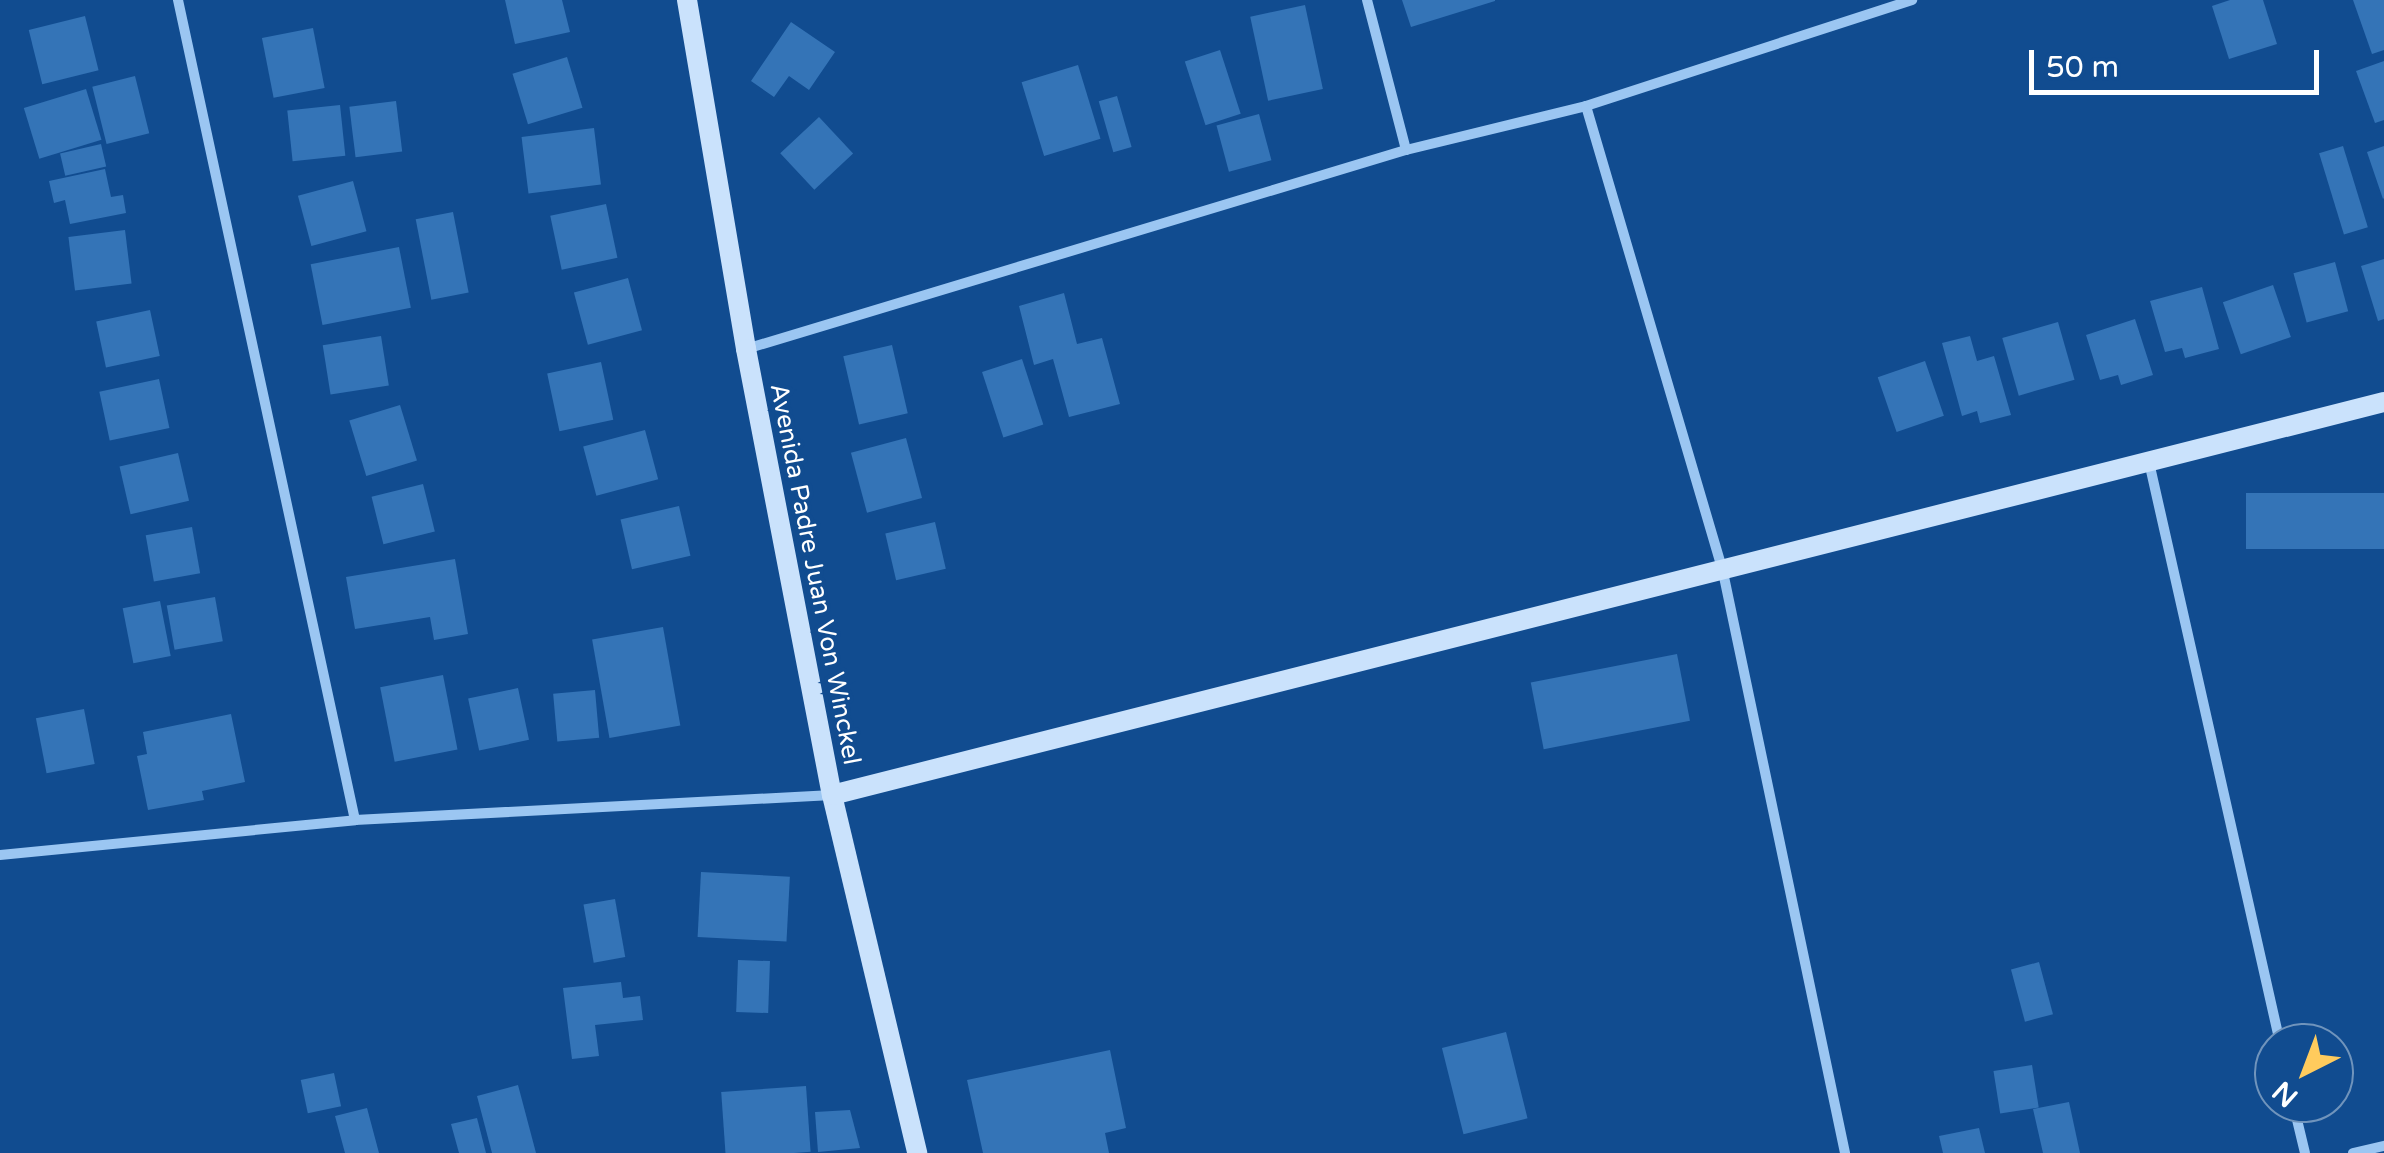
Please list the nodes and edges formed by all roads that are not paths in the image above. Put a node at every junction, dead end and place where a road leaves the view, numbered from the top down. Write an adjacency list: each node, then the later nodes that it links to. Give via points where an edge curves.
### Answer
1 (178, 0): 13 (street)
2 (688, 0): 8 (main road, Avenida Padre Juan Von Winckel)
3 (1367, 0): 7 (street)
4 (1912, 0): 5 (street)
5 (1892, 4): 6 (street)
6 (1586, 106): 7 (street); 11 (street)
7 (1406, 150): 8 (street)
8 (746, 349): 12 (main road, Avenida Padre Juan Von Winckel)
9 (2384, 402): 10 (main road)
10 (2149, 462): 11 (main road); 15 (street)
11 (1723, 572): 12 (main road); 19 (street)
12 (832, 795): 13 (street); 18 (main road, Avenida Padre Juan Von Winckel)
13 (355, 820): 14 (street)
14 (0, 855)
15 (2275, 1023)
16 (2297, 1123): 20 (street)
17 (2384, 1146): 21 (street)
18 (917, 1153)
19 (1844, 1153)
20 (2304, 1153)
21 (2354, 1153)

